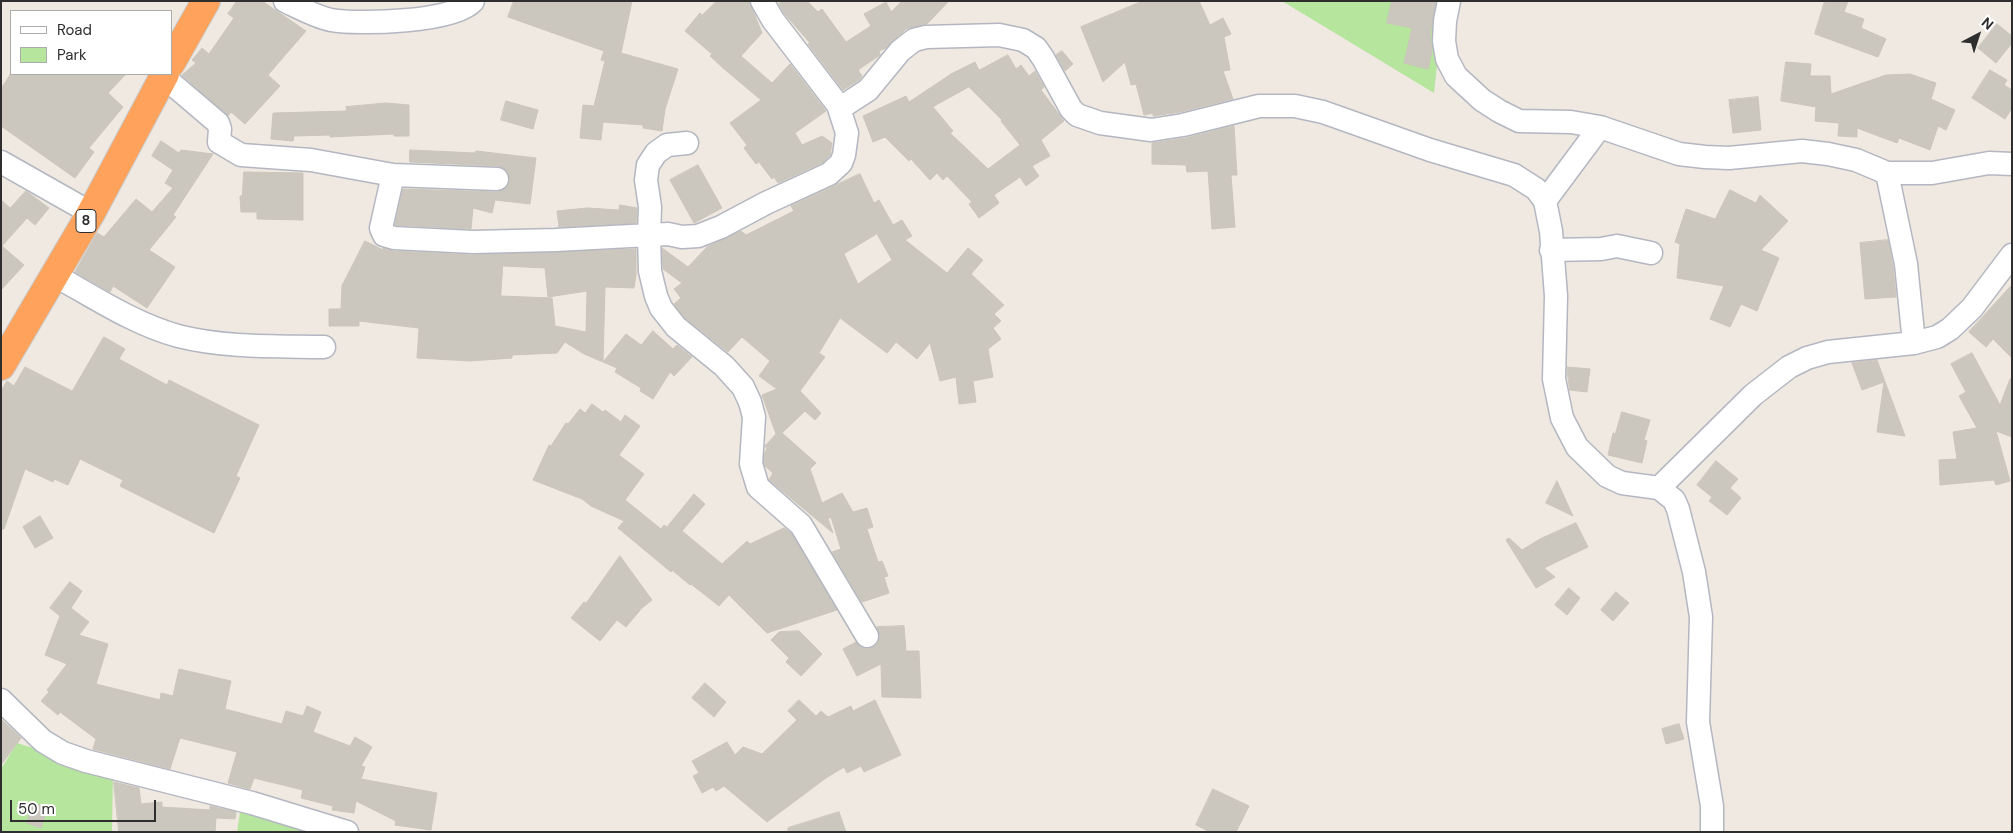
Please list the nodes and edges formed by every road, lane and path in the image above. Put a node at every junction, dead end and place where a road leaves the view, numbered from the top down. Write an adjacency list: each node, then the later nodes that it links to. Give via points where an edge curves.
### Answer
1 (206, 1): 6 (highway, 8)
2 (285, 1): 3 (street, via 329,20 378,22 460,10)
3 (473, 1)
4 (762, 1): 9 (street)
5 (1449, 1): 10 (street, via 1445,27 1447,59 1466,86 1499,111 1519,121 1571,122)
6 (172, 62)
7 (165, 75): 18 (highway, 8)
8 (171, 75): 15 (street, via 218,123 219,142 241,155 312,160)
9 (838, 105): 17 (street, via 848,104 868,90 900,51 914,40 977,34 1011,36 1036,48 1071,109 1086,119 1151,130 1259,106 1308,108 1514,175 1536,189); 19 (street, via 847,144 841,163 828,174 710,232 698,236)
10 (1600, 127): 14 (street, via 1679,154 1729,158 1802,151 1856,160); 17 (street)
11 (687, 142): 19 (street, via 667,146 648,165)
12 (1, 162): 18 (street)
13 (2012, 164): 14 (street, via 1989,164 1932,173)
14 (1887, 173): 24 (street, via 1906,264)
15 (393, 175): 16 (street); 19 (street, via 380,228 389,237 473,242)
16 (497, 179)
17 (1544, 201): 20 (street, via 1551,231)
18 (91, 214): 23 (highway, 8)
19 (649, 236): 28 (street, via 650,271 661,308 676,327 734,375 750,402 755,428 751,464 758,487 801,525)
20 (1551, 250): 21 (street, via 1617,246); 27 (street, via 1556,296 1554,379 1562,418 1577,447 1607,476 1622,483)
21 (1651, 253)
22 (2012, 254): 24 (street, via 1959,321 1937,337)
23 (54, 276): 25 (street, via 132,318 180,336 229,344); 26 (highway, 8)
24 (1914, 343): 27 (street, via 1828,352 1789,367 1753,395)
25 (324, 347)
26 (1, 366)
27 (1659, 488): 31 (street, via 1674,500 1678,509 1694,572 1701,617 1698,722 1712,806)
28 (867, 636)
29 (1, 700): 30 (street, via 43,741 63,753)
30 (347, 832)
31 (1712, 832)

